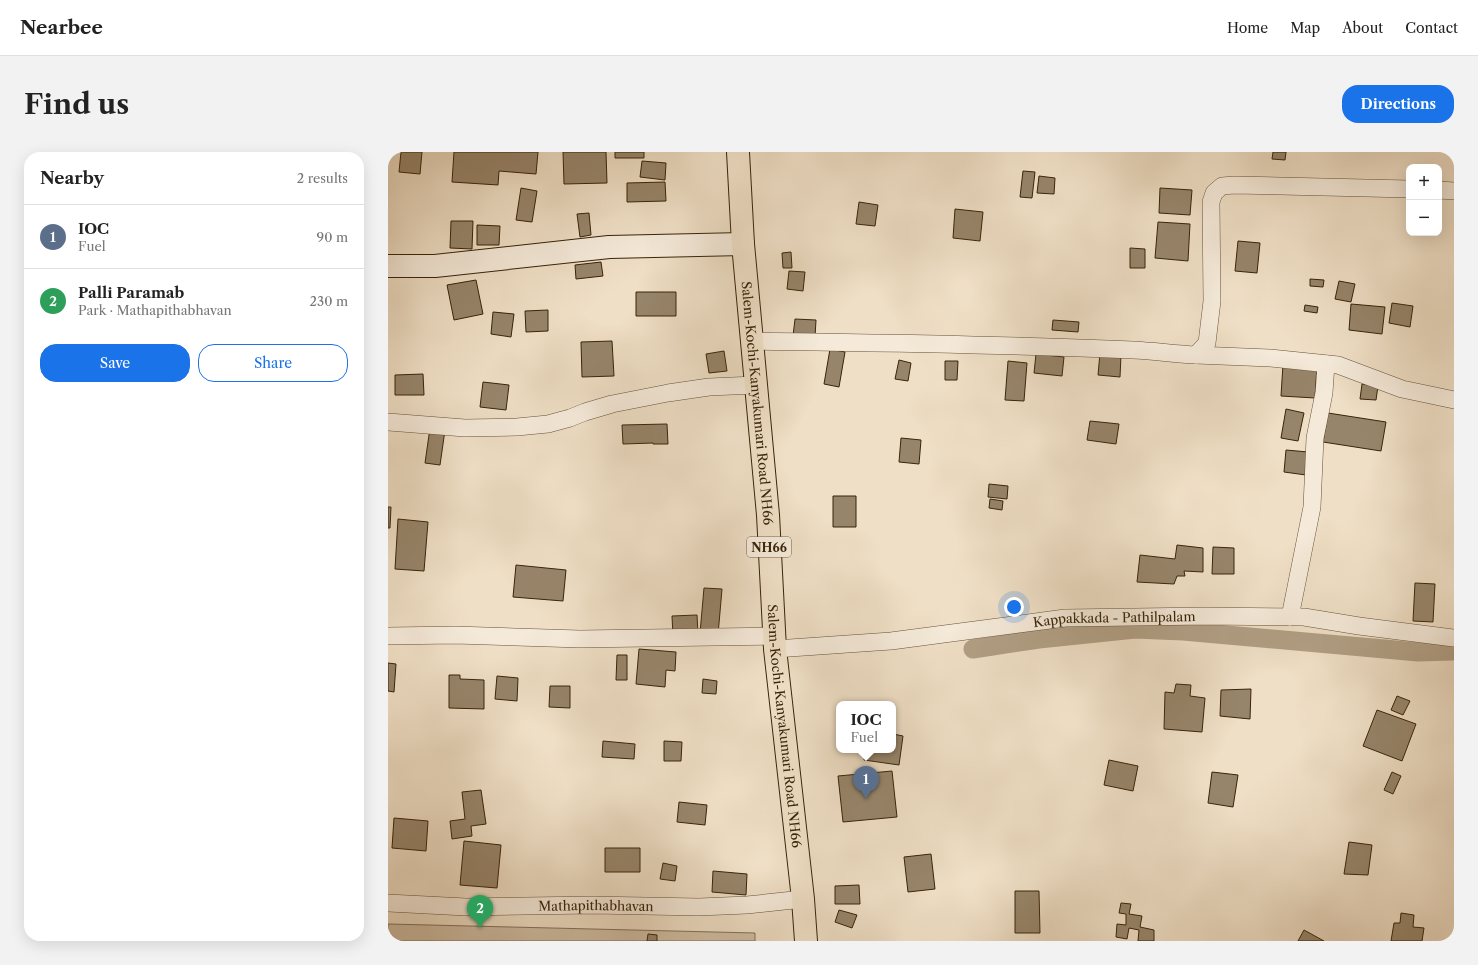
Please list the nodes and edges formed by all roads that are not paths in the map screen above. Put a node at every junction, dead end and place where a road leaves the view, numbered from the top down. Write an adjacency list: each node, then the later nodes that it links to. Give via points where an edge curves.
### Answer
1 (738, 152): 5 (highway, Salem-Kochi-Kanyakumari Road NH66 / NH66)
2 (1406, 189): 8 (street, via 1249,184 1222,186 1214,194 1211,202 1212,301 1207,343)
3 (1442, 190): 4 (street)
4 (1454, 191)
5 (743, 244): 6 (street, via 609,247 435,266); 7 (highway, Salem-Kochi-Kanyakumari Road NH66 / NH66)
6 (388, 266)
7 (752, 341): 8 (street, via 953,344 1135,350); 10 (highway, Salem-Kochi-Kanyakumari Road NH66 / NH66)
8 (1196, 355): 9 (street, via 1270,358)
9 (1326, 364): 11 (street, via 1338,365 1402,389); 13 (street, via 1324,393 1315,438 1312,507)
10 (755, 385): 12 (street, via 709,387 668,393 612,404 570,418 532,426 465,428); 16 (highway, Salem-Kochi-Kanyakumari Road NH66 / NH66, via 768,515)
11 (1454, 400)
12 (388, 422)
13 (1290, 617): 15 (street, Kappakkada - Pathilpalam); 16 (street, Kappakkada - Pathilpalam, via 1065,618 891,641)
14 (388, 636): 16 (street, Kappakkada - Pathilpalam, via 455,635)
15 (1454, 638)
16 (774, 642): 17 (highway, Salem-Kochi-Kanyakumari Road NH66 / NH66)
17 (803, 899): 18 (street, Mathapithabhavan, via 699,907 592,904 466,907); 19 (highway, Salem-Kochi-Kanyakumari Road NH66 / NH66)
18 (388, 903)
19 (806, 941)

